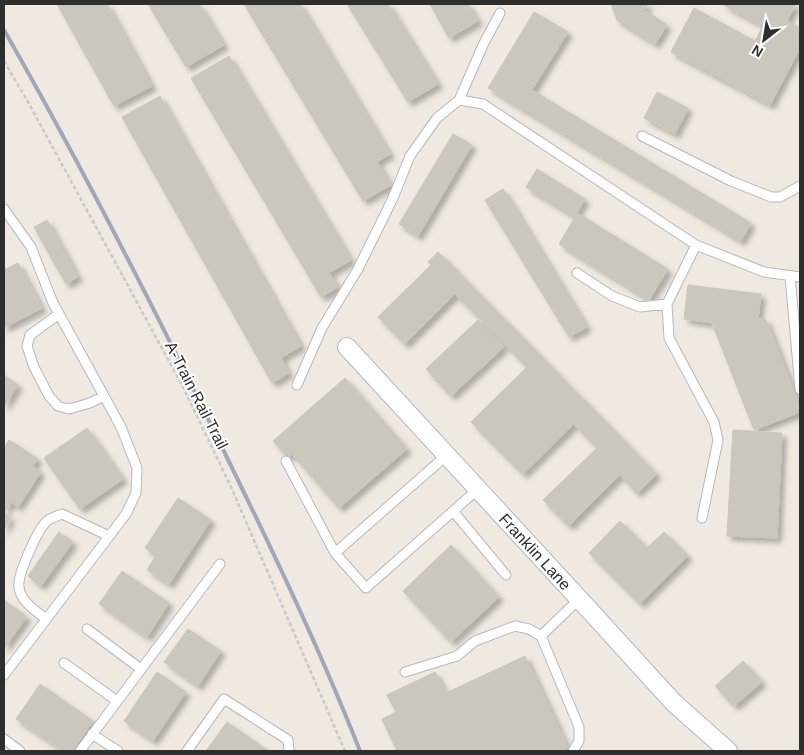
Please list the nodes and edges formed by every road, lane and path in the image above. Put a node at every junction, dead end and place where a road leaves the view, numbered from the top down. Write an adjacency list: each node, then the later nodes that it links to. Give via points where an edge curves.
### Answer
1 (500, 13): 3 (lane)
2 (4, 61): 43 (path, A-Train Rail Trail, via 182,385 235,496)
3 (459, 100): 7 (lane, via 482,104); 15 (lane, via 437,118 410,156 393,198 358,268 322,328)
4 (642, 136): 5 (lane, via 731,182 771,197)
5 (800, 186)
6 (4, 209): 12 (lane, via 31,248)
7 (696, 245): 9 (lane, via 764,272); 11 (lane)
8 (577, 273): 11 (lane, via 612,296 640,307)
9 (790, 276): 10 (lane); 13 (lane)
10 (800, 277)
11 (667, 304): 22 (lane, via 669,338 714,422 718,440)
12 (59, 314): 17 (lane); 17 (lane, via 30,335 27,346 49,396 58,406 69,409)
13 (797, 324): 16 (lane)
14 (347, 347): 18 (street, Franklin Lane)
15 (297, 385)
16 (800, 389)
17 (104, 396): 23 (lane, via 137,468 136,493 126,514)
18 (446, 455): 20 (street, Franklin Lane); 24 (lane)
19 (286, 461): 24 (lane)
20 (478, 489): 21 (lane); 27 (street, Franklin Lane)
21 (453, 511): 24 (lane, via 366,588); 26 (lane)
22 (702, 518)
23 (109, 536): 28 (lane); 28 (lane, via 62,514 46,522 22,570 19,587 25,601)
24 (335, 552)
25 (220, 564): 32 (lane)
26 (506, 575)
27 (580, 599): 30 (lane); 45 (street, Franklin Lane, via 672,702)
28 (46, 619): 34 (lane)
29 (87, 629): 32 (lane)
30 (540, 636): 33 (lane, via 515,626 475,641 457,656); 44 (lane, via 578,727 579,741)
31 (64, 662): 35 (lane)
32 (141, 669): 35 (lane)
33 (405, 672)
34 (4, 675)
35 (117, 701): 36 (lane)
36 (92, 734): 39 (lane); 40 (lane)
37 (4, 740): 38 (lane)
38 (20, 751)
39 (80, 751)
40 (118, 751)
41 (187, 751): 42 (lane, via 224,699 288,740)
42 (289, 751)
43 (346, 751)
44 (573, 751)
45 (728, 751)

